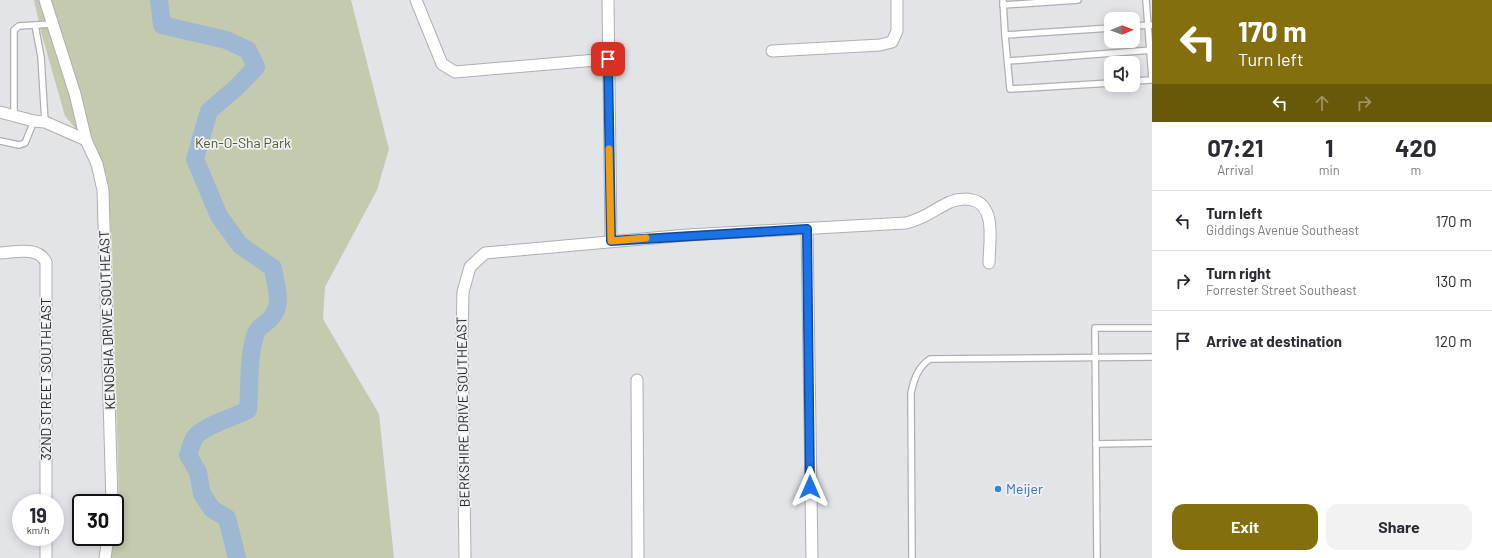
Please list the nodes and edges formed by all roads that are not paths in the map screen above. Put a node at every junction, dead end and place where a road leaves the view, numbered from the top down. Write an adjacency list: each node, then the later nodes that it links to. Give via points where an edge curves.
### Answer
1 (45, 0): 8 (street, KENOSHA DRIVE SOUTHEAST)
2 (416, 0): 16 (street, via 442,64 455,72)
3 (608, 0): 16 (street)
4 (897, 0): 15 (street, via 897,31 892,42 880,45)
5 (1078, 0): 7 (lane)
6 (1146, 0): 10 (lane)
7 (1003, 2): 13 (lane)
8 (52, 24): 9 (lane); 24 (street, KENOSHA DRIVE SOUTHEAST, via 75,94)
9 (35, 25): 22 (lane, via 18,26 14,30); 23 (lane, via 40,57)
10 (1150, 25): 11 (lane); 14 (lane)
11 (1140, 26)
12 (1104, 28): 13 (lane)
13 (1005, 35): 17 (lane)
14 (1151, 50): 17 (lane); 18 (lane)
15 (772, 51)
16 (608, 59): 27 (street)
17 (1008, 61): 20 (lane, via 1010,89)
18 (1152, 79): 19 (lane)
19 (1140, 80)
20 (1104, 83)
21 (0, 112): 22 (street)
22 (14, 116): 23 (street)
23 (39, 122): 24 (street); 25 (lane, via 25,143 19,145)
24 (86, 140): 37 (street, KENOSHA DRIVE SOUTHEAST, via 97,164 103,190)
25 (0, 141)
26 (807, 229): 27 (street); 29 (street, via 906,223 920,220 950,202 964,198 977,201 985,209 989,219); 44 (street)
27 (611, 241): 42 (street, BERKSHIRE DRIVE SOUTHEAST, via 485,253 470,268 463,292 462,315)
28 (0, 253): 36 (street, 32ND STREET SOUTHEAST, via 38,252 46,262)
29 (989, 263)
30 (1152, 328): 32 (lane, via 1096,328)
31 (1152, 357): 32 (lane)
32 (1096, 358): 35 (lane); 45 (lane, via 930,359 923,364 911,393)
33 (637, 380): 43 (street)
34 (1152, 443): 35 (lane)
35 (1096, 444): 46 (lane)
36 (46, 494)
37 (112, 494)
38 (46, 546): 40 (street)
39 (107, 546): 41 (street)
40 (46, 558)
41 (105, 558)
42 (464, 558)
43 (638, 558)
44 (812, 558)
45 (912, 558)
46 (1097, 558)

